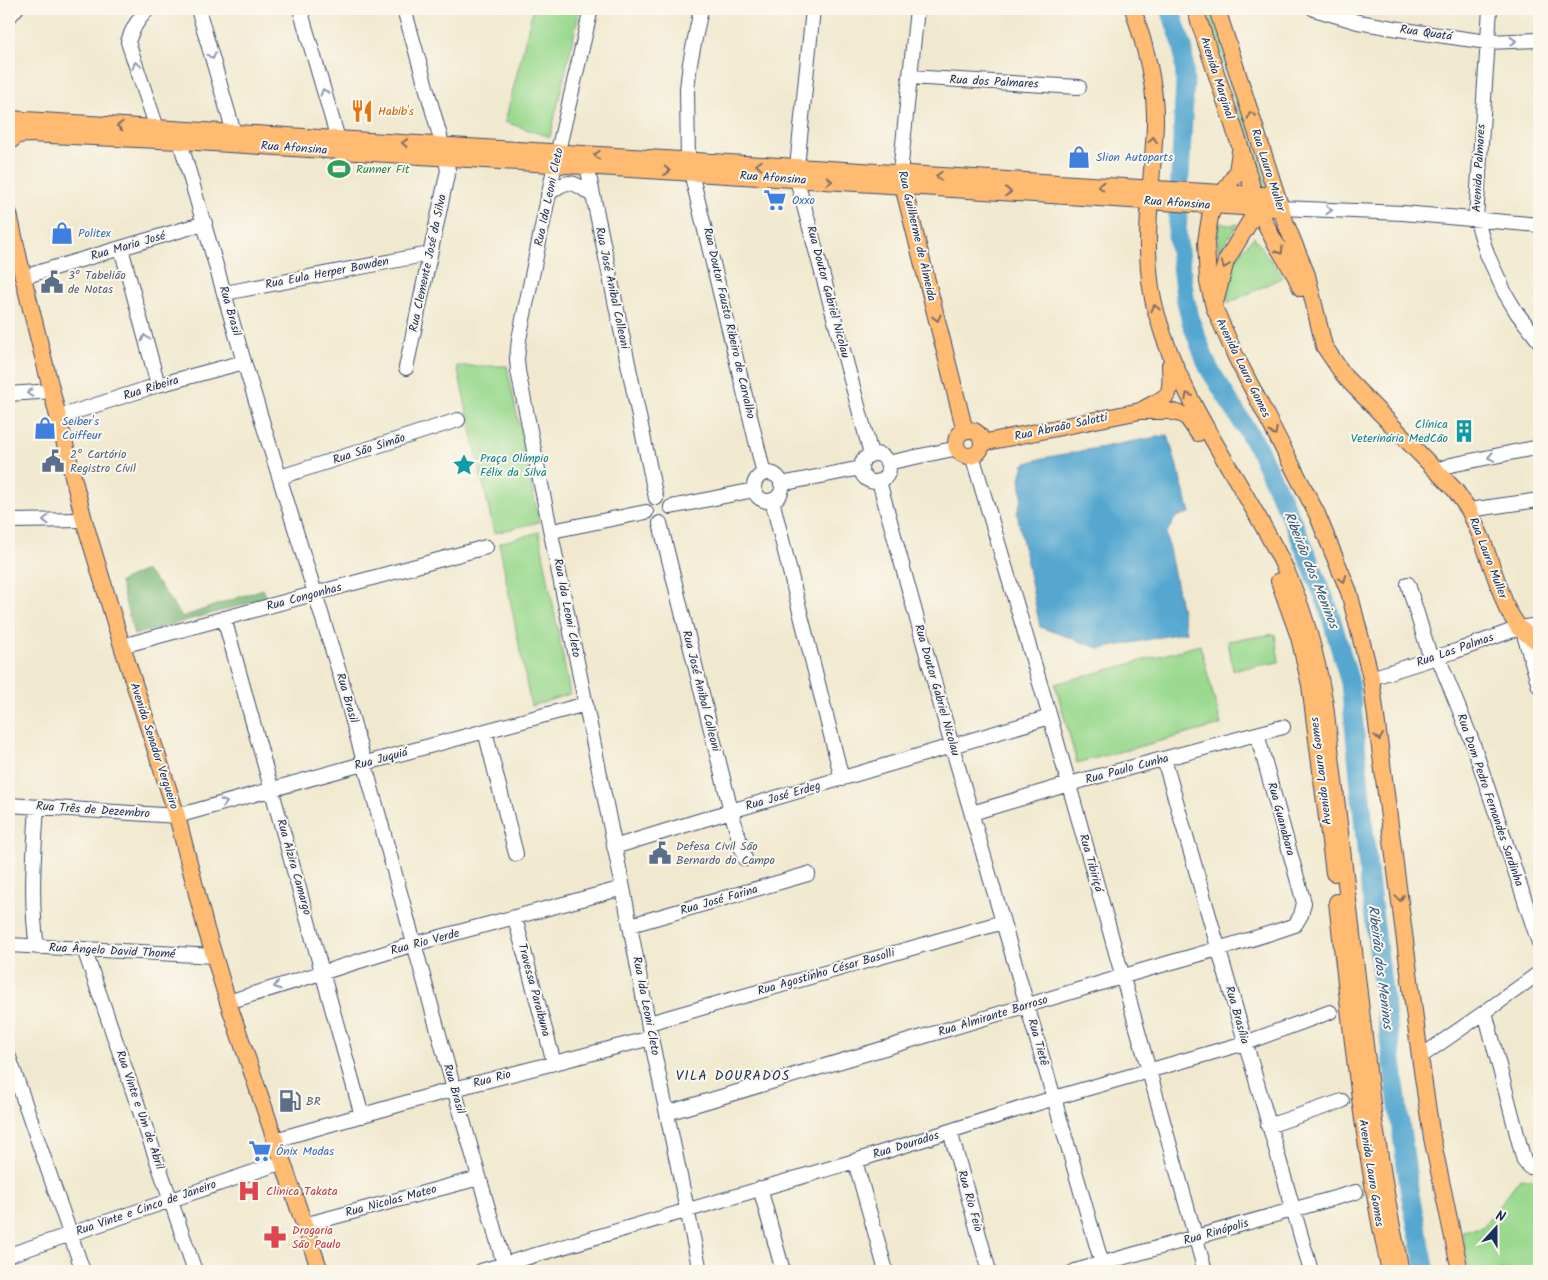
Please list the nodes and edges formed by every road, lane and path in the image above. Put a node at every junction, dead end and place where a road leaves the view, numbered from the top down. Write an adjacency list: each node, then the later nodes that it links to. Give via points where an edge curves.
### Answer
1 (16, 9): 15 (street)
2 (148, 9): 21 (street, one-way to 2, via 128,42 138,18)
3 (198, 9): 22 (street, one-way to 22)
4 (300, 9): 24 (street, one-way to 4)
5 (404, 9): 27 (street, Rua Clemente José da Silva)
6 (591, 9): 28 (street, Rua Ida Leoni Cleto)
7 (701, 9): 30 (street, Rua Doutor Fausto Ribeiro de Carvalho, via 688,89)
8 (813, 9): 31 (street, Rua Doutor Gabriel Nicolau)
9 (917, 9): 18 (street, Rua Guilherme de Almeida)
10 (1133, 9): 34 (main road, Avenida Lauro Gomes, one-way to 10, via 1153,91 1145,46)
11 (1194, 9): 26 (main road, Avenida Marginal)
12 (1217, 9): 38 (main road, Rua Lauro Muller, one-way to 12)
13 (1314, 9): 17 (street, Rua Quatá, via 1358,22)
14 (1490, 9): 17 (street, Avenida Palmares)
15 (9, 17)
16 (1539, 40): 17 (street, Rua Quatá, one-way to 16)
17 (1486, 42): 39 (street, Avenida Palmares)
18 (909, 77): 19 (street, Rua dos Palmares); 32 (street, Rua Guilherme de Almeida)
19 (1079, 87)
20 (9, 119): 21 (main road, Rua Afonsina, one-way to 20)
21 (157, 128): 23 (main road, Rua Afonsina)
22 (234, 133): 23 (main road, Rua Afonsina); 24 (main road, Rua Afonsina)
23 (178, 135): 25 (main road, Rua Afonsina, via 28,134 18,135); 27 (main road, Rua Afonsina); 40 (street, Rua Brasil)
24 (338, 139): 27 (main road, Rua Afonsina, one-way to 24)
25 (9, 142)
26 (1240, 146): 36 (main road, Avenida Lauro Gomes, via 1237,172); 37 (main road, Avenida Marginal)
27 (444, 152): 28 (main road, Rua Afonsina); 44 (street, Rua Clemente José da Silva, via 448,170)
28 (556, 158): 29 (main road, Rua Afonsina); 30 (main road, Rua Afonsina, one-way to 28); 33 (street, Rua Ida Leoni Cleto)
29 (587, 166): 30 (main road, Rua Afonsina, one-way to 30); 35 (street, Rua José Anibal Colleoni)
30 (691, 166): 31 (main road, Rua Afonsina); 65 (street, Rua Doutor Fausto Ribeiro de Carvalho)
31 (797, 173): 32 (main road, Rua Afonsina); 61 (street, Rua Doutor Gabriel Nicolau)
32 (902, 180): 34 (main road, Rua Afonsina); 60 (main road, Rua Guilherme de Almeida, one-way to 60, via 964,431 973,430 982,439)
33 (548, 195): 35 (street, via 569,182); 79 (street, Rua Ida Leoni Cleto, via 517,359)
34 (1156, 195): 36 (main road, Rua Afonsina); 50 (main road, Avenida Lauro Gomes, one-way to 34, via 1151,287 1149,256)
35 (593, 196): 70 (street, Rua José Anibal Colleoni)
36 (1218, 199): 37 (main road, Rua Afonsina); 47 (main road, Avenida Lauro Gomes, via 1208,228 1206,249 1208,282)
37 (1256, 202): 38 (main road, Rua Afonsina); 47 (main road, Avenida Lauro Gomes, one-way to 47, via 1226,261); 48 (main road, Rua Lauro Muller, one-way to 48, via 1273,239 1296,275)
38 (1279, 202): 39 (street, Rua Afonsina, one-way to 39); 48 (main road, Rua Lauro Muller, via 1307,276)
39 (1476, 218): 41 (street, Rua Afonsina); 49 (street, Avenida Palmares, via 1504,293)
40 (204, 223): 43 (street, Rua Maria José); 46 (street, Rua Brasil)
41 (1539, 225)
42 (10, 227): 45 (main road, Avenida Senador Vergueiro)
43 (121, 248): 45 (street, Rua Maria José); 53 (street, one-way to 43)
44 (429, 254): 46 (street, Rua Eula Herper Bowden); 52 (street, Rua Clemente José da Silva)
45 (16, 273): 54 (main road, Avenida Senador Vergueiro)
46 (225, 293): 51 (street, Rua Brasil)
47 (1214, 307): 89 (main road, Avenida Lauro Gomes, one-way to 89, via 1236,357 1317,514 1348,592)
48 (1320, 332): 64 (main road, Rua Lauro Muller, via 1324,346 1345,377)
49 (1539, 341)
50 (1169, 354): 56 (main road, Avenida Lauro Gomes, via 1169,392 1165,398); 172 (main road, Avenida Lauro Gomes, one-way to 50, via 1375,1130 1325,705 1316,656 1284,566 1196,412)
51 (244, 362): 53 (street, Rua Ribeira); 66 (street, Rua Brasil)
52 (406, 368)
53 (158, 385): 57 (street, Rua Ribeira)
54 (52, 391): 55 (street, one-way to 55); 57 (main road, Avenida Senador Vergueiro)
55 (9, 394)
56 (1140, 411): 60 (main road, Rua Abraão Salotti); 171 (main road, Avenida Lauro Gomes, via 1181,414 1196,430 1273,568 1299,637 1314,707 1363,1123)
57 (59, 417): 76 (main road, Avenida Senador Vergueiro)
58 (458, 420): 66 (street, Rua São Simão)
59 (1539, 447): 64 (street, one-way to 64)
60 (971, 449): 62 (street, Rua Abraão Salotti); 92 (street, Rua Tibiriçá)
61 (871, 454): 62 (street, via 883,456); 63 (street, via 862,461)
62 (887, 463): 67 (street, via 888,472)
63 (861, 468): 67 (street, via 866,479); 68 (street)
64 (1437, 470): 74 (main road, Rua Lauro Muller)
65 (764, 474): 68 (street, via 773,474); 69 (street, via 757,478)
66 (280, 477): 82 (street, Rua Brasil)
67 (878, 481): 96 (street, Rua Doutor Gabriel Nicolau)
68 (781, 484): 71 (street, via 781,492)
69 (754, 490): 71 (street, via 759,498); 73 (street)
70 (656, 498): 73 (street, via 664,499); 75 (street, via 648,503)
71 (772, 500): 99 (street)
72 (1539, 500): 74 (street)
73 (671, 507): 78 (street, via 670,517)
74 (1469, 510): 85 (main road, Rua Lauro Muller, via 1507,608)
75 (646, 512): 78 (street, via 649,519); 79 (street)
76 (84, 520): 77 (street, one-way to 77); 87 (main road, Avenida Senador Vergueiro)
77 (9, 521)
78 (660, 523): 104 (street, Rua José Anibal Colleoni)
79 (552, 531): 91 (street, Rua Ida Leoni Cleto)
80 (486, 547): 82 (street, Rua Congonhas)
81 (1408, 584): 88 (street, Rua Dom Pedro Fernandes Sardinha)
82 (316, 594): 83 (street, Rua Congonhas); 98 (street, Rua Brasil)
83 (224, 618): 87 (street, Rua Congonhas); 101 (street, Rua Alzira Camargo)
84 (1539, 625): 85 (street, Rua Las Palmas)
85 (1521, 629): 86 (main road); 88 (street, Rua Las Palmas); 90 (street, Rua Lauro Muller)
86 (1539, 643)
87 (122, 646): 106 (main road, Avenida Senador Vergueiro)
88 (1434, 658): 89 (street, Rua Las Palmas); 116 (street, Rua Dom Pedro Fernandes Sardinha, via 1472,741)
89 (1371, 678): 133 (main road, Avenida Lauro Gomes, one-way to 133)
90 (1539, 686)
91 (586, 704): 94 (street, Rua Juquiá); 107 (street, Rua Ida Leoni Cleto)
92 (1050, 717): 96 (street, Rua José Erdeg); 100 (street, Rua Tibiriçá)
93 (1283, 727): 95 (street, Rua Paulo Cunha)
94 (485, 731): 98 (street, Rua Juquiá); 108 (street)
95 (1258, 734): 97 (street, Rua Paulo Cunha); 112 (street, Rua Guanabara)
96 (952, 746): 99 (street, Rua José Erdeg); 105 (street, Rua Doutor Gabriel Nicolau)
97 (1164, 759): 100 (street, Rua Paulo Cunha); 121 (street, Rua Brasília)
98 (366, 763): 101 (street, Rua Juquiá); 117 (street, Rua Brasil)
99 (842, 779): 104 (street, Rua José Erdeg)
100 (1069, 784): 105 (street, Rua Paulo Cunha); 125 (street, Rua Tibiriçá)
101 (272, 789): 106 (street, Rua Juquiá, one-way to 101); 123 (street, Rua Alzira Camargo)
102 (9, 805): 103 (street, Rua Três de Dezembro)
103 (37, 807): 106 (street, Rua Três de Dezembro); 119 (street, via 33,869)
104 (731, 811): 107 (street, Rua José Erdeg); 109 (street, Rua José Anibal Colleoni)
105 (972, 813): 114 (street, Rua Tietê)
106 (177, 816): 122 (main road, Avenida Senador Vergueiro)
107 (614, 847): 111 (street, Rua Ida Leoni Cleto)
108 (516, 854)
109 (744, 859)
110 (808, 874): 115 (street, Rua José Farina)
111 (623, 888): 113 (street, Rua Rio Verde); 115 (street, Rua Ida Leoni Cleto)
112 (1304, 903): 121 (street, Rua Almirante Barroso, via 1295,926)
113 (515, 918): 117 (street, Rua Rio Verde); 135 (street, Travessa Paraibuna)
114 (1003, 922): 127 (street, Rua Tietê); 130 (street, Rua Agostinho César Basolli)
115 (631, 925): 130 (street, Rua Ida Leoni Cleto)
116 (1539, 943)
117 (414, 944): 123 (street, Rua Rio Verde); 137 (street, Rua Brasil)
118 (9, 945): 119 (street, Rua Ângelo David Thomé)
119 (37, 947): 120 (street, Rua Ângelo David Thomé)
120 (84, 949): 122 (street, Rua Ângelo David Thomé); 151 (street, Rua Vinte e Um de Abril)
121 (1218, 950): 125 (street, Rua Almirante Barroso); 132 (street, Rua Brasília)
122 (214, 956): 126 (main road, Avenida Senador Vergueiro)
123 (323, 972): 126 (street, Rua Rio Verde, one-way to 126); 141 (street, Rua Alzira Camargo)
124 (1539, 973): 129 (street)
125 (1122, 976): 127 (street, Rua Almirante Barroso); 136 (street, Rua Tibiriçá)
126 (228, 1002): 144 (main road, Avenida Senador Vergueiro)
127 (1027, 1006): 138 (street, Rua Tietê); 140 (street, Rua Almirante Barroso)
128 (1330, 1012): 132 (street, Rua Dourados)
129 (1485, 1012): 133 (street); 147 (street, via 1519,1147 1525,1164)
130 (649, 1023): 131 (street, Rua Ida Leoni Cleto)
131 (651, 1038): 135 (street, Rua Rio); 140 (street, Rua Ida Leoni Cleto)
132 (1245, 1043): 136 (street, Rua Dourados); 142 (street, Rua Brasília)
133 (1420, 1057): 173 (main road, Avenida Lauro Gomes, via 1432,1138)
134 (9, 1058): 155 (street)
135 (554, 1063): 137 (street, Rua Rio)
136 (1150, 1070): 138 (street, Rua Dourados); 156 (street, Rua Tibiriçá)
137 (454, 1089): 141 (street, Rua Rio); 148 (street, Rua Brasil)
138 (1054, 1098): 143 (street, Rua Dourados); 159 (street, Rua Tietê)
139 (1342, 1101): 142 (street)
140 (667, 1113): 152 (street, Rua Ida Leoni Cleto)
141 (362, 1116): 144 (street, Rua Rio)
142 (1268, 1126): 153 (street, Rua Brasília)
143 (950, 1131): 145 (street, Rua Dourados); 167 (street, Rua Rio Feio)
144 (275, 1140): 146 (main road, Avenida Senador Vergueiro)
145 (855, 1161): 149 (street, Rua Dourados); 166 (street)
146 (283, 1162): 151 (street, Rua Vinte e Cinco de Janeiro); 154 (main road, Avenida Senador Vergueiro)
147 (1536, 1166)
148 (479, 1178): 154 (street, Rua Nicolas Mateo); 158 (street, Rua Brasil)
149 (760, 1188): 152 (street, Rua Dourados); 165 (street)
150 (1356, 1192): 153 (street, Rua Rinópolis)
151 (170, 1200): 155 (street, Rua Vinte e Cinco de Janeiro); 161 (street, Rua Vinte e Um de Abril)
152 (688, 1209): 158 (street, Rua Dourados); 164 (street, Rua Ida Leoni Cleto)
153 (1293, 1210): 156 (street, Rua Rinópolis); 170 (street, Rua Brasília)
154 (304, 1225): 162 (main road, Avenida Senador Vergueiro)
155 (70, 1234): 157 (street, Rua Vinte e Cinco de Janeiro); 160 (street)
156 (1195, 1238): 159 (street, Rua Rinópolis); 169 (street, Rua Tibiriçá)
157 (9, 1255)
158 (505, 1268): 163 (street, Rua Dourados)
159 (1103, 1268): 168 (street, Rua Rinópolis)
160 (83, 1271)
161 (195, 1271)
162 (320, 1271)
163 (481, 1271)
164 (700, 1271)
165 (783, 1271)
166 (886, 1271)
167 (989, 1271)
168 (1075, 1271)
169 (1205, 1271)
170 (1311, 1271)
171 (1390, 1271)
172 (1401, 1271)
173 (1460, 1271)

